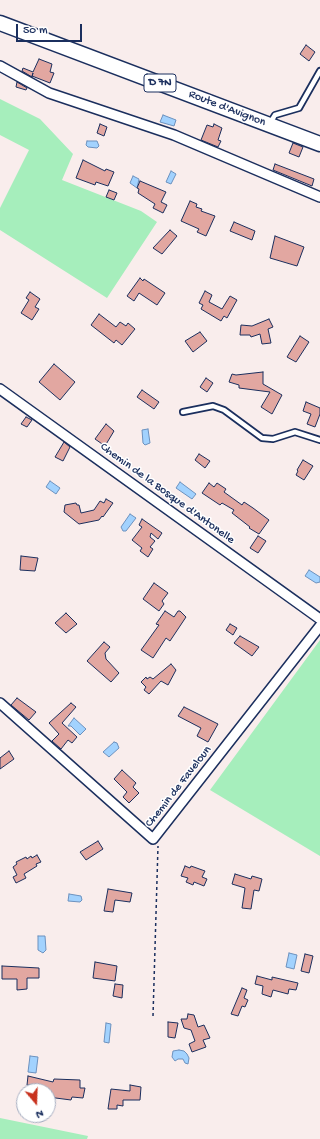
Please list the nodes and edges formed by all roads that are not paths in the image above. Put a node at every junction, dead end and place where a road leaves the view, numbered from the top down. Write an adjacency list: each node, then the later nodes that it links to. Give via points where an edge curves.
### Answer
1 (0, 23): 4 (main road, Route d'Avignon / D 7N)
2 (0, 66): 6 (street, via 49,93 174,135)
3 (320, 71): 4 (lane, via 299,108 275,115)
4 (269, 124): 5 (main road, Route d'Avignon / D 7N)
5 (320, 144)
6 (320, 197)
7 (0, 389): 10 (street, Chemin de la Bosque d'Antonelle)
8 (183, 412): 9 (lane, via 213,406 224,410 262,438 273,439 295,432)
9 (320, 440)
10 (320, 619)
11 (320, 626): 12 (street, Chemin de Faveloun, via 153,839)
12 (0, 703)

